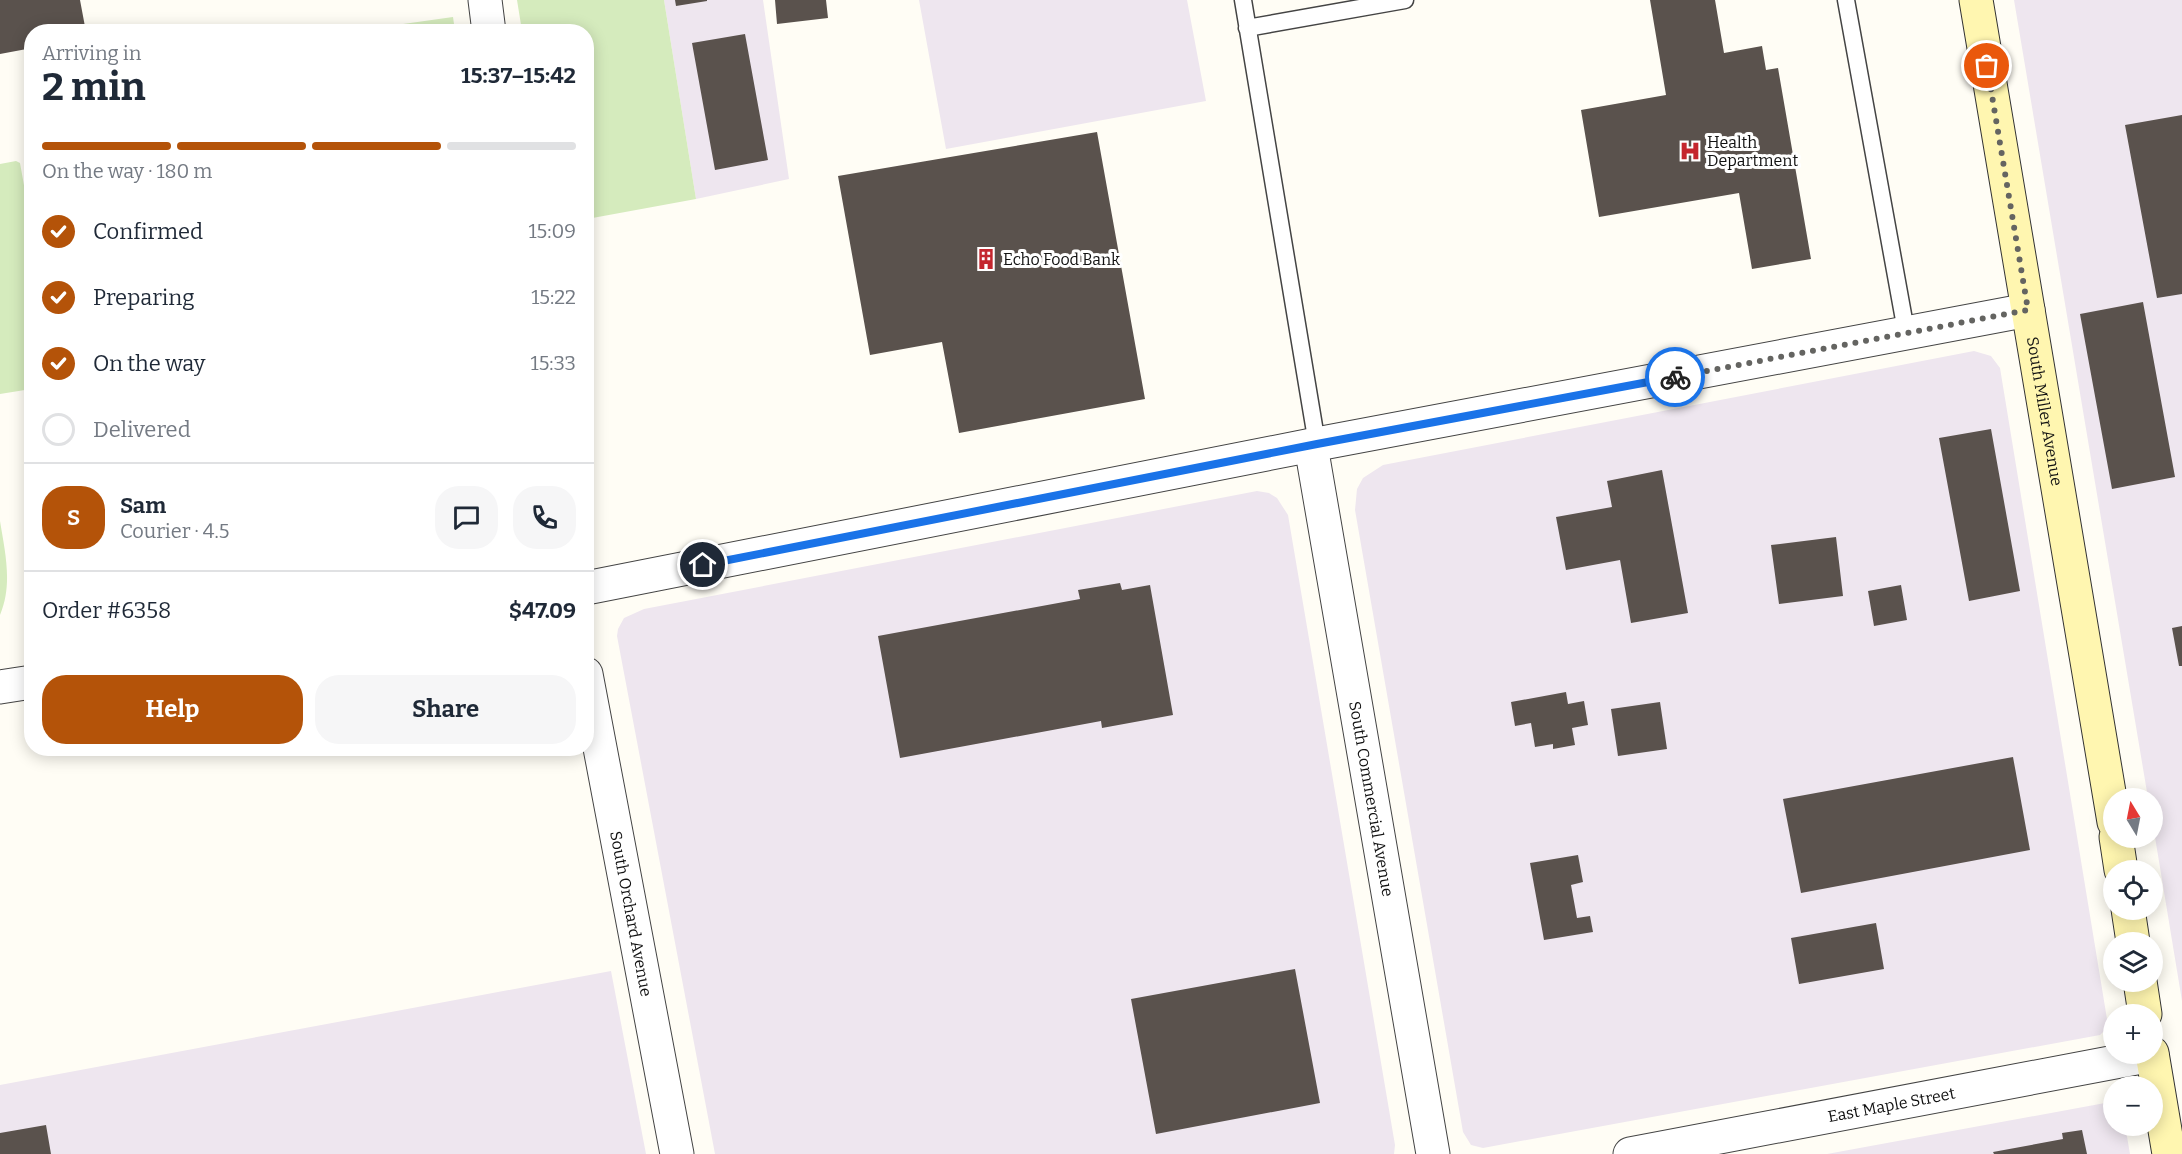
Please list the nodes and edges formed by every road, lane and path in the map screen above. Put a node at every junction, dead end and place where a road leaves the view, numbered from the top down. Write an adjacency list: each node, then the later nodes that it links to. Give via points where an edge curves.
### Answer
1 (485, 0): 6 (street)
2 (1243, 0): 7 (lane)
3 (1405, 0): 7 (lane)
4 (1845, 0): 9 (lane)
5 (1976, 0): 8 (main road, South Miller Avenue)
6 (488, 24)
7 (1247, 28): 10 (lane)
8 (2028, 310): 9 (street); 15 (main road, South Miller Avenue)
9 (1906, 331): 10 (street)
10 (1314, 445): 11 (street); 19 (street, South Commercial Avenue)
11 (594, 586)
12 (24, 683): 13 (street)
13 (0, 687)
14 (594, 716): 18 (street, South Orchard Avenue)
15 (2108, 788)
16 (2103, 1063): 20 (street, East Maple Street)
17 (2154, 1064): 21 (main road)
18 (677, 1154)
19 (1433, 1154)
20 (1630, 1154)
21 (2169, 1154)

